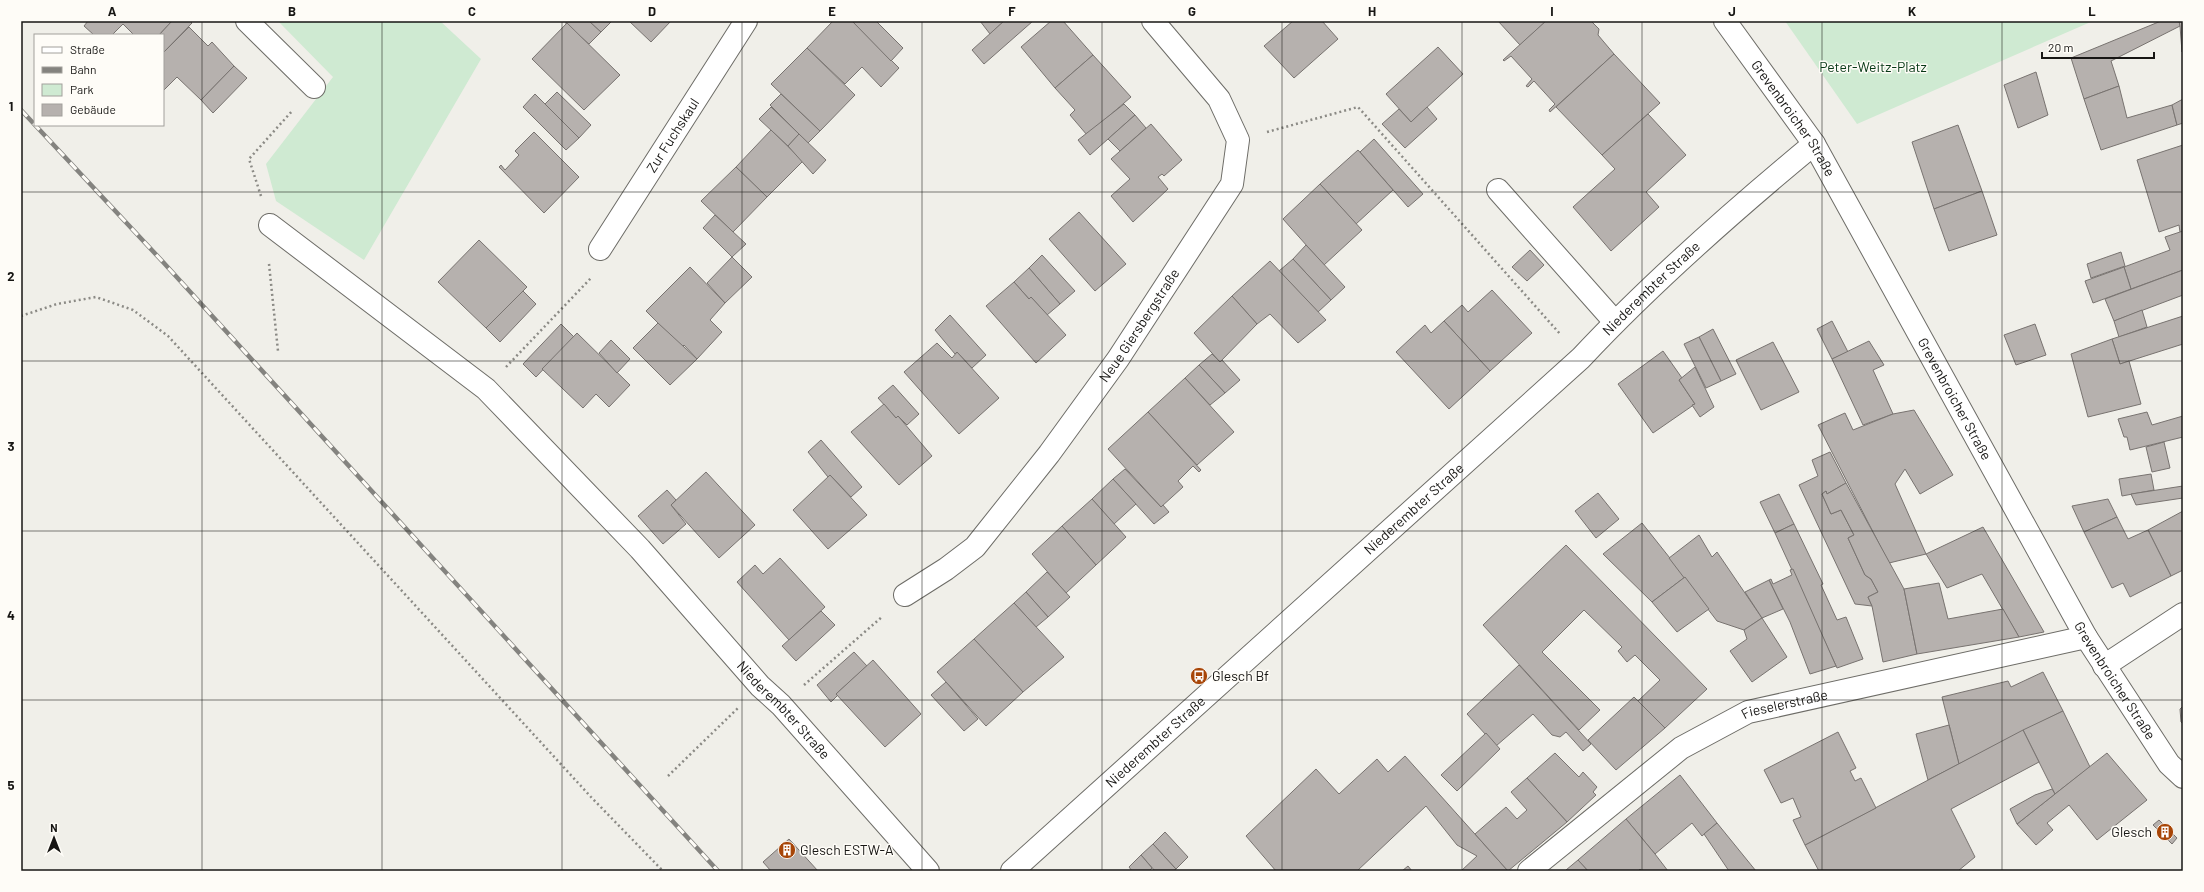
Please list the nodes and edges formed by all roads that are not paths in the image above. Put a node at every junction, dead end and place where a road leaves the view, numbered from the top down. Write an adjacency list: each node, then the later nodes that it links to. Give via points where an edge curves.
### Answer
1 (247, 21): 5 (street)
2 (746, 21): 9 (street, Zur Fuchskaul)
3 (1153, 21): 11 (street, Neue Giersbergstraße, via 1220,99 1238,140 1232,184 1118,359 1049,454 975,547)
4 (1725, 21): 6 (street, Grevenbroicher Straße)
5 (314, 87)
6 (1814, 144): 10 (street, Niederembter Straße, via 1751,196 1653,284); 13 (street, Grevenbroicher Straße)
7 (1498, 190): 10 (street)
8 (270, 226): 16 (street, Niederembter Straße, via 486,389 640,549)
9 (600, 249)
10 (1615, 322): 17 (street, Niederembter Straße, via 1581,358)
11 (905, 595)
12 (2183, 614): 14 (street)
13 (2086, 637): 14 (street, Grevenbroicher Straße); 18 (street, Fieselerstraße, via 1748,712 1681,748)
14 (2104, 666): 15 (street, Grevenbroicher Straße, via 2169,764)
15 (2183, 777)
16 (928, 871)
17 (1012, 871)
18 (1529, 871)

